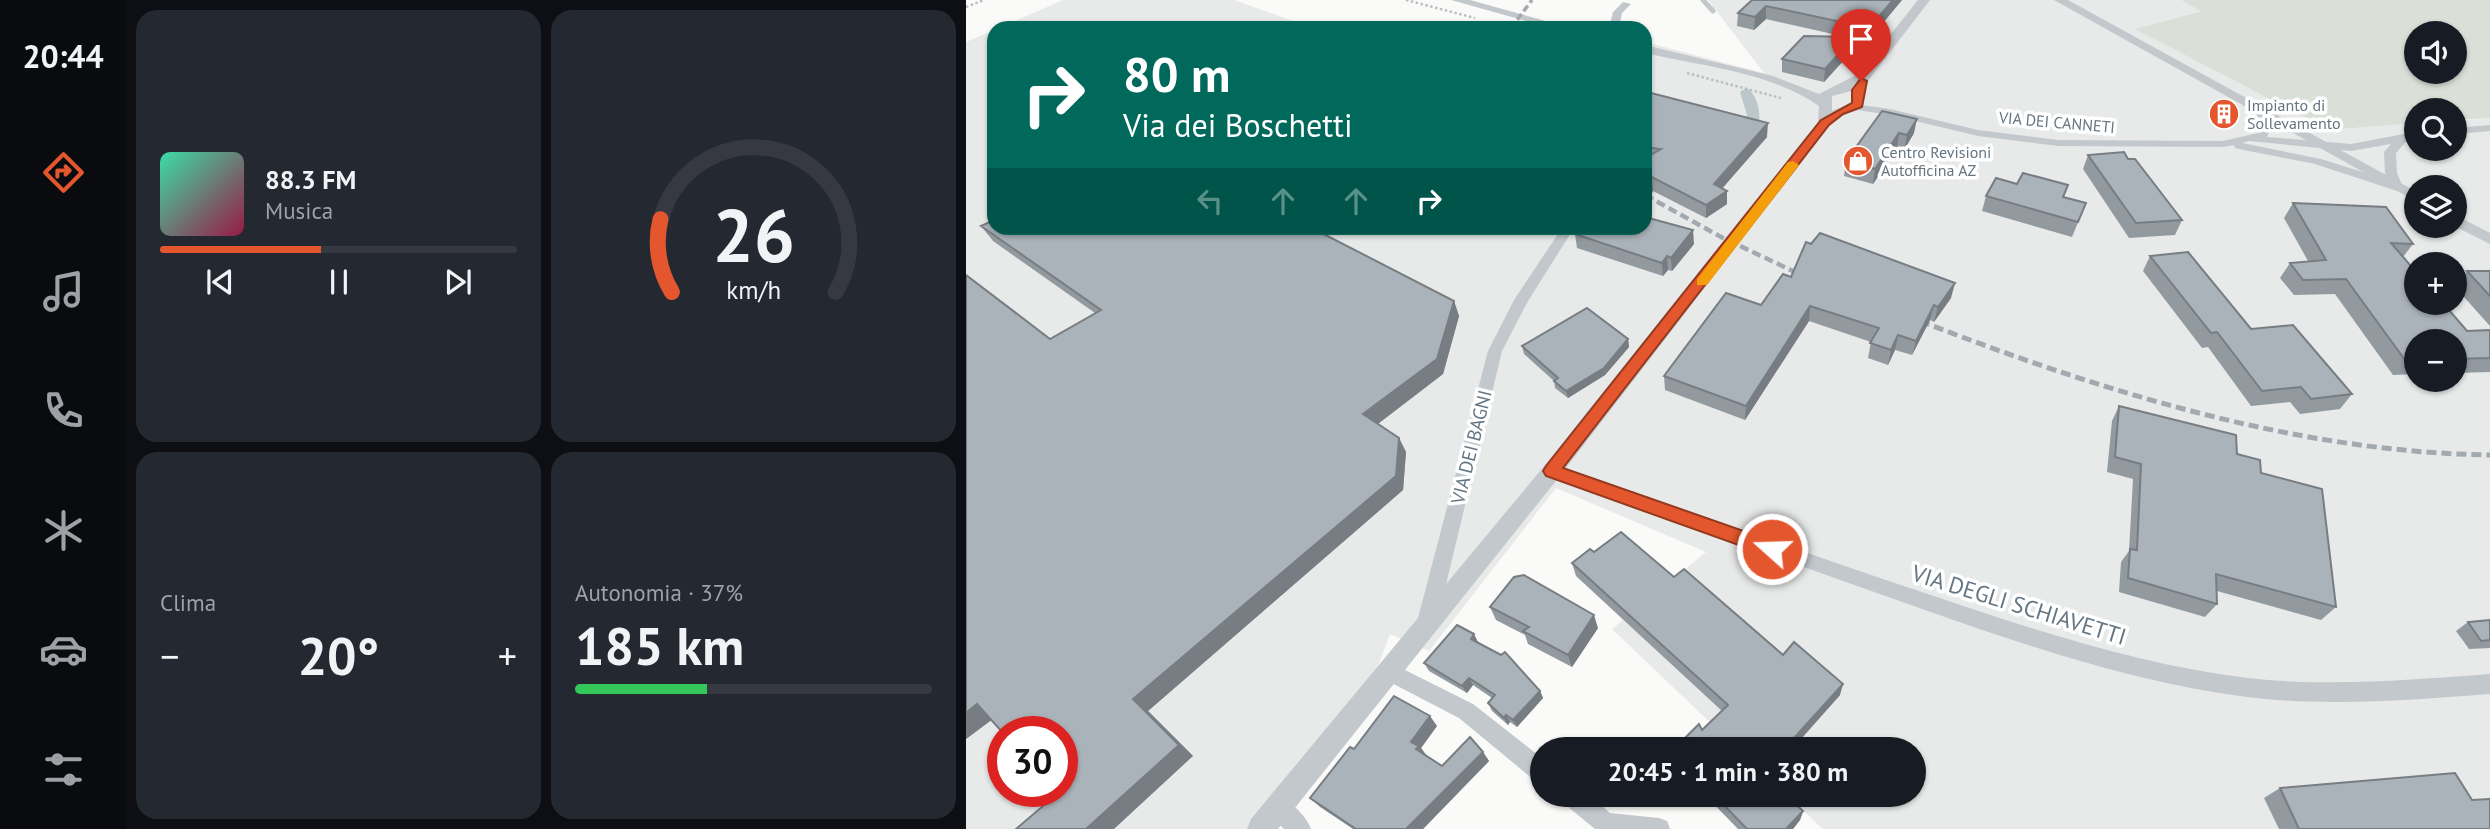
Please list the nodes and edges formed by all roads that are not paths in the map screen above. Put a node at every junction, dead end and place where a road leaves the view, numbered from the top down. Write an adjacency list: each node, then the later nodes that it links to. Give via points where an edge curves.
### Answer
1 (1457, 0): 7 (street)
2 (1703, 0): 6 (lane)
3 (1924, 0): 10 (street)
4 (2060, 0): 13 (street)
5 (1630, 2): 8 (street, via 1618,12)
6 (1713, 11)
7 (1538, 21)
8 (1616, 21)
9 (1652, 51): 11 (street, via 1778,83)
10 (1865, 76): 11 (street); 12 (street)
11 (1829, 102): 12 (street); 12 (street); 26 (street)
12 (1854, 103): 19 (street, VIA DEI CANNETI, via 1978,133 2047,142)
13 (2260, 110): 17 (street, via 2263,135); 18 (street)
14 (2490, 128): 15 (street)
15 (2467, 130)
16 (2404, 137): 18 (street, via 2344,147); 21 (street, via 2389,152)
17 (2251, 140): 18 (street, VIA DEI CANNETI); 19 (street, VIA DEI CANNETI)
18 (2318, 143): 20 (street, VIA DEI CANNETI); 21 (street)
19 (2223, 144): 20 (street, VIA DEI CANNETI)
20 (2283, 153): 21 (street, VIA DEI CANNETI)
21 (2397, 187): 22 (street)
22 (2404, 191)
23 (2467, 227): 25 (street)
24 (1563, 235): 27 (street, VIA DEI BAGNI, via 1521,300 1495,351)
25 (2490, 239)
26 (1552, 471): 27 (street); 29 (street, VIA DEGLI SCHIAVETTI, via 1849,577 2126,664 2217,683 2299,690 2376,692)
27 (1426, 624): 28 (street, VIA DEI BAGNI)
28 (1389, 671): 30 (street, via 1466,711); 31 (street, VIA DEI BAGNI)
29 (2490, 684)
30 (1530, 762)
31 (1278, 807): 33 (street, VIA DEI BAGNI); 34 (street)
32 (1586, 807): 35 (street, via 1606,824)
33 (1261, 829)
34 (1300, 829)
35 (1659, 829)

